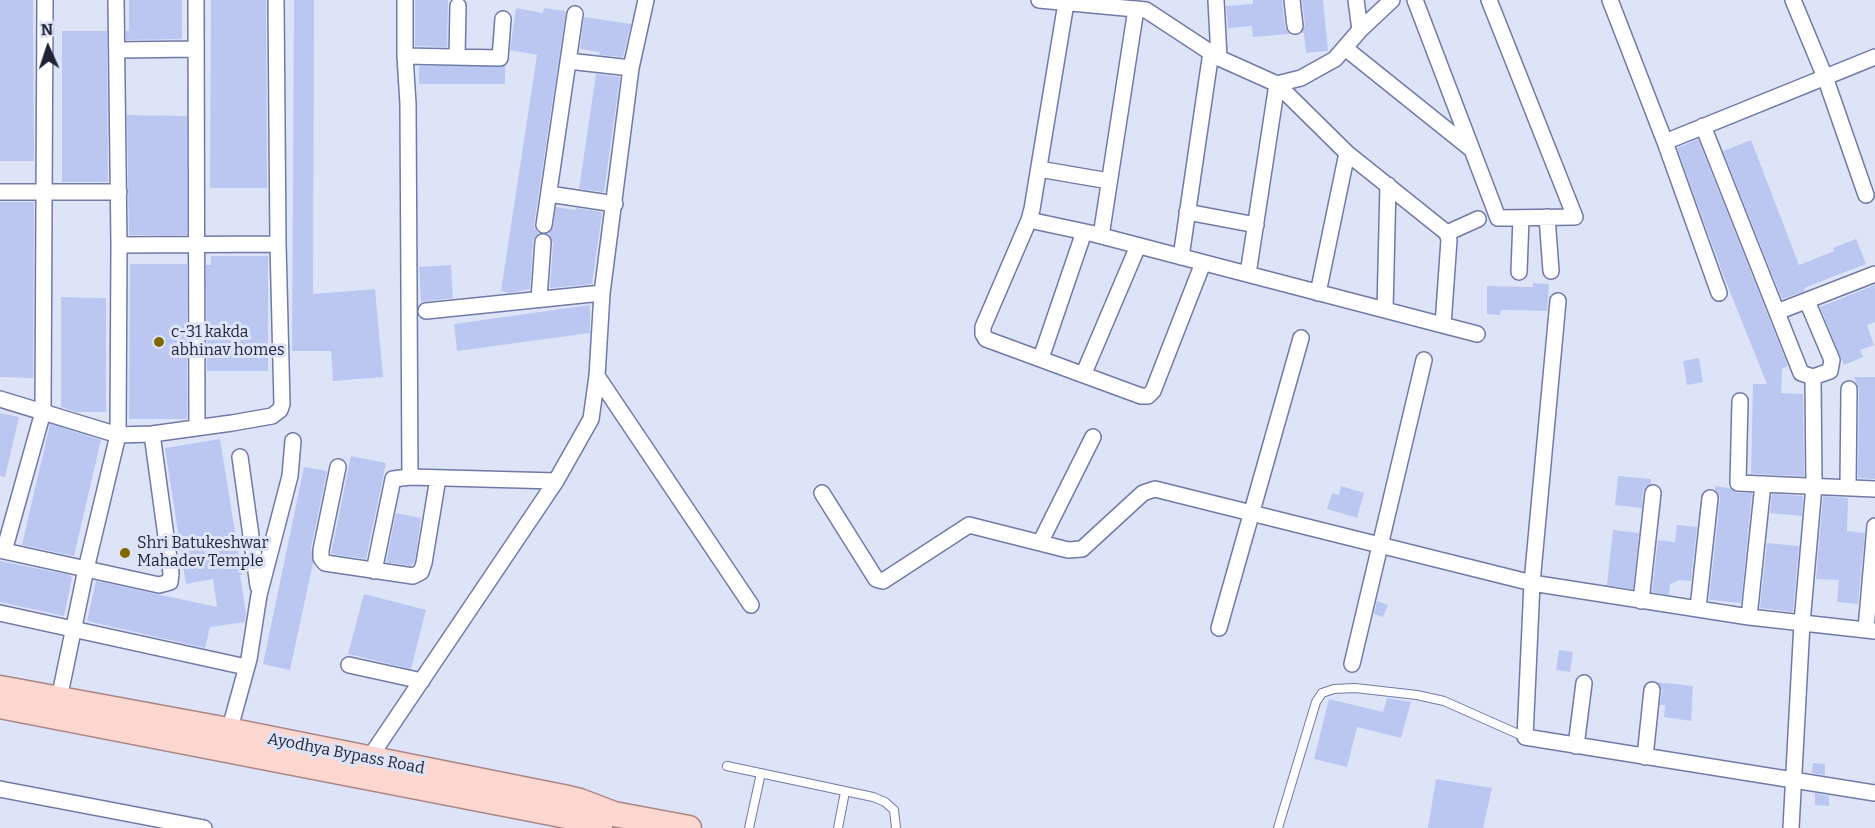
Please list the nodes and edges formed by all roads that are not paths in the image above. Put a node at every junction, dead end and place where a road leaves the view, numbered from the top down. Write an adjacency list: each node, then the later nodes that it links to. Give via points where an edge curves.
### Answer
1 (45, 0): 42 (street)
2 (116, 0): 25 (street)
3 (196, 0): 24 (street)
4 (276, 0): 59 (street)
5 (405, 0): 27 (street)
6 (646, 0): 31 (street)
7 (1039, 0): 16 (street)
8 (1216, 0): 26 (street)
9 (1292, 0): 21 (street)
10 (1356, 0): 22 (street)
11 (1392, 0): 22 (street)
12 (1414, 0): 36 (street)
13 (1489, 0): 48 (street, via 1575,217)
14 (1610, 0): 35 (street)
15 (1793, 0): 32 (street)
16 (1066, 3): 18 (street); 38 (street)
17 (458, 6): 28 (street)
18 (1136, 9): 26 (street, via 1146,10); 39 (street)
19 (575, 14): 30 (street)
20 (503, 19): 28 (street, via 500,58)
21 (1295, 26)
22 (1360, 30): 23 (street)
23 (1346, 48): 33 (street, via 1335,59 1301,78); 36 (street)
24 (196, 49): 25 (street); 58 (street)
25 (117, 50): 43 (street)
26 (1215, 55): 33 (street); 47 (street)
27 (405, 56): 28 (street); 96 (street)
28 (457, 57)
29 (1875, 57): 32 (street)
30 (568, 61): 31 (street); 44 (street)
31 (631, 68): 46 (street)
32 (1825, 77): 34 (street); 45 (street)
33 (1277, 84): 37 (street); 53 (street)
34 (1703, 126): 35 (street); 76 (street)
35 (1665, 142): 70 (street)
36 (1472, 150): 49 (street, via 1498,218)
37 (1347, 153): 40 (street); 69 (street)
38 (1039, 169): 39 (street); 51 (street)
39 (1109, 181): 56 (street)
40 (1388, 185): 55 (street); 74 (street)
41 (0, 192): 42 (street)
42 (45, 192): 43 (street); 88 (street)
43 (119, 192): 60 (street)
44 (549, 194): 46 (street); 52 (street)
45 (1866, 195)
46 (615, 204): 68 (street)
47 (1187, 212): 53 (street); 62 (street)
48 (1547, 217): 49 (street); 64 (street)
49 (1521, 218): 65 (street)
50 (1478, 219): 55 (street)
51 (1029, 220): 54 (street); 80 (street, via 983,334 987,339)
52 (544, 225)
53 (1256, 225): 66 (street)
54 (1084, 232): 56 (street); 80 (street)
55 (1447, 233): 77 (street)
56 (1101, 236): 61 (street)
57 (543, 242): 71 (street)
58 (197, 244): 59 (street); 60 (street); 89 (street)
59 (278, 244): 89 (street, via 280,410 272,416)
60 (119, 245): 91 (street)
61 (1138, 246): 62 (street); 82 (street)
62 (1181, 257): 63 (street)
63 (1203, 263): 66 (street); 82 (street, via 1148,396)
64 (1551, 271)
65 (1519, 272)
66 (1248, 274): 69 (street)
67 (1875, 274): 73 (street)
68 (602, 292): 71 (street); 83 (street)
69 (1318, 293): 74 (street)
70 (1719, 293)
71 (539, 299): 75 (street)
72 (1558, 301): 113 (street)
73 (1808, 301): 76 (street); 84 (street, via 1833,360 1830,371)
74 (1386, 310): 77 (street)
75 (426, 311)
76 (1777, 312): 84 (street, via 1801,373)
77 (1443, 325): 78 (street)
78 (1477, 334)
79 (1301, 338): 106 (street)
80 (1041, 358): 82 (street)
81 (1424, 360): 109 (street)
82 (1084, 374)
83 (597, 375): 98 (street, via 591,418); 116 (street)
84 (1813, 377): 100 (street)
85 (1849, 389): 101 (street)
86 (0, 399): 88 (street)
87 (1740, 401): 99 (street, via 1738,483)
88 (43, 411): 91 (street); 110 (street)
89 (197, 428): 90 (street)
90 (152, 434): 91 (street); 111 (street, via 170,582 159,585)
91 (118, 435): 111 (street)
92 (1093, 437): 108 (street)
93 (293, 441): 114 (street, via 290,477)
94 (240, 457): 114 (street)
95 (338, 467): 112 (street, via 321,558 324,563)
96 (410, 477): 97 (street); 112 (street, via 393,479)
97 (438, 478): 98 (street); 112 (street, via 422,572 413,576)
98 (556, 481): 127 (street)
99 (1763, 484): 100 (street); 119 (street)
100 (1814, 486): 101 (street); 120 (street)
101 (1848, 487): 102 (street)
102 (1875, 489)
103 (822, 493): 108 (street, via 876,579 883,581 969,525)
104 (1653, 493): 115 (street)
105 (1710, 498): 117 (street)
106 (1252, 513): 108 (street, via 1155,489 1143,493 1082,549); 109 (street); 121 (street)
107 (1875, 526): 123 (street)
108 (1040, 543)
109 (1380, 546): 113 (street); 124 (street)
110 (2, 551): 111 (street)
111 (86, 569): 122 (street)
112 (374, 571)
113 (1532, 584): 115 (street); 133 (street)
114 (259, 595): 126 (street)
115 (1641, 601): 117 (street)
116 (751, 605)
117 (1698, 608): 119 (street)
118 (0, 613): 122 (street)
119 (1749, 616): 120 (street)
120 (1802, 623): 123 (street); 140 (street)
121 (1219, 628)
122 (73, 630): 126 (street); 132 (street)
123 (1870, 630)
124 (1352, 664)
125 (349, 665): 127 (street)
126 (246, 667): 134 (street)
127 (422, 681): 138 (street)
128 (1584, 683): 135 (street)
129 (0, 688): 132 (main road, Ayodhya Bypass Road)
130 (1652, 690): 136 (street)
131 (0, 706): 132 (main road, Ayodhya Bypass Road)
132 (56, 708): 134 (main road, Ayodhya Bypass Road)
133 (1525, 737): 135 (street); 150 (lane, via 1444,700 1334,688 1322,693 1316,702)
134 (227, 740): 138 (main road, Ayodhya Bypass Road)
135 (1576, 746): 136 (street)
136 (1645, 757): 140 (street)
137 (727, 766): 139 (lane)
138 (364, 767): 145 (main road, Ayodhya Bypass Road, via 577,818); 146 (main road, Ayodhya Bypass Road, via 580,801 614,814)
139 (760, 773): 142 (lane); 147 (lane)
140 (1793, 781): 143 (street); 151 (street)
141 (0, 789): 144 (street)
142 (845, 792): 148 (lane); 149 (lane, via 885,802 894,810)
143 (1875, 793)
144 (204, 828)
145 (600, 828)
146 (689, 828)
147 (749, 828)
148 (838, 828)
149 (896, 828)
150 (1278, 828)
151 (1791, 828)

